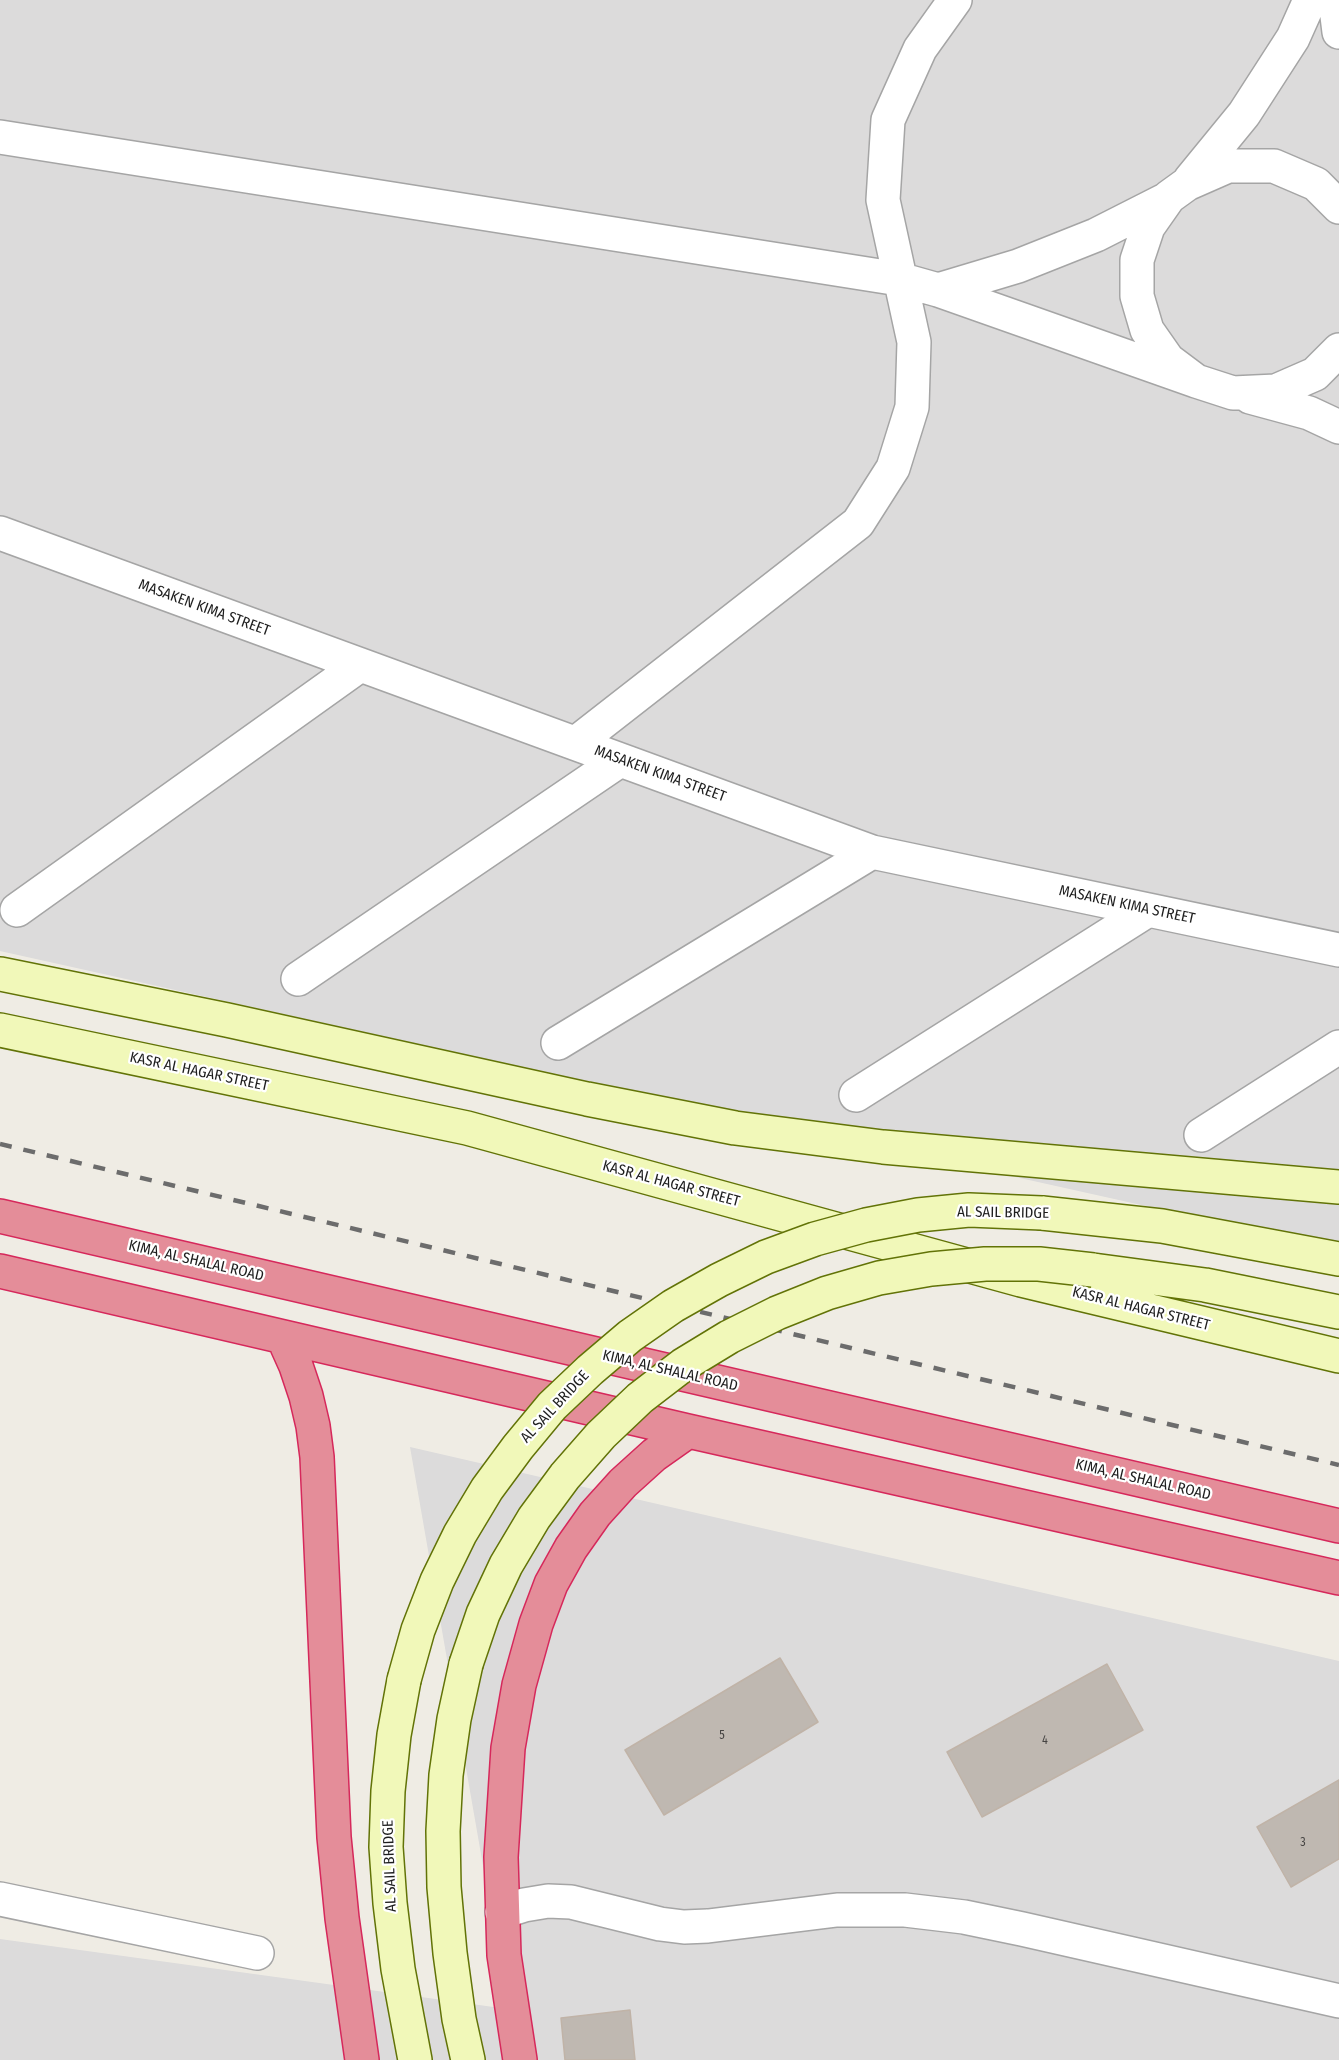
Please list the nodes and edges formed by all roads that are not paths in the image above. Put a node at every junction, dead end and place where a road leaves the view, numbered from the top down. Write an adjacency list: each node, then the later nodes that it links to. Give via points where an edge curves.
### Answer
1 (955, 0): 8 (street, via 921,49 888,120 883,200)
2 (1310, 0): 6 (street, via 1293,38 1244,114)
3 (1335, 0): 4 (street)
4 (1339, 32)
5 (0, 137): 8 (street)
6 (1178, 191): 7 (street, via 1228,166 1274,166 1316,184); 9 (street, via 1096,235 1018,266); 11 (street, via 1148,227 1137,260 1137,296 1148,330 1168,360)
7 (1339, 207)
8 (899, 279): 9 (street); 16 (street, via 914,342 912,407 893,468 858,523)
9 (938, 290): 11 (street)
10 (1339, 350): 12 (street, via 1315,374 1276,391)
11 (1196, 381): 12 (street)
12 (1233, 393): 13 (street, via 1309,413)
13 (1339, 427)
14 (0, 533): 15 (street, MASAKEN KIMA STREET)
15 (360, 665): 16 (street, MASAKEN KIMA STREET); 19 (street)
16 (576, 743): 17 (street, MASAKEN KIMA STREET)
17 (620, 760): 18 (street, MASAKEN KIMA STREET); 23 (street)
18 (872, 852): 20 (street, MASAKEN KIMA STREET); 25 (street)
19 (17, 909)
20 (1148, 910): 21 (street, MASAKEN KIMA STREET); 27 (street)
21 (1339, 950)
22 (0, 974): 29 (street, via 735,1128 884,1147)
23 (298, 978)
24 (0, 1030): 35 (street, KASR AL HAGAR STREET, via 467,1128 1021,1280)
25 (558, 1043)
26 (1339, 1047): 28 (street)
27 (856, 1095)
28 (1201, 1135)
29 (1339, 1187)
30 (0, 1216): 37 (highway, KIMA, AL SHALAL ROAD)
31 (1339, 1259): 44 (street, AL SAIL BRIDGE, bridge, via 1162,1226 1042,1213 969,1210 918,1215 815,1239 766,1257 673,1306 590,1370 552,1407 487,1489 437,1581 404,1680 394,1735 386,1847 398,1969)
32 (0, 1271): 34 (highway)
33 (1339, 1312): 45 (street, bridge, via 1205,1285 1039,1264 931,1269 879,1278 777,1312 719,1342 640,1398 601,1435 534,1518 483,1614 466,1664 446,1775 443,1831 450,1953)
34 (283, 1337): 36 (highway); 43 (highway, via 306,1396 315,1447 334,1837)
35 (1339, 1356)
36 (688, 1431): 38 (highway); 40 (highway, via 654,1455 595,1514 551,1584 519,1685 508,1748 501,1857)
37 (1339, 1526)
38 (1339, 1578)
39 (0, 1899): 41 (street)
40 (502, 1912): 42 (street, via 548,1901 571,1902 684,1927 837,1911 905,1910 1022,1929); 46 (highway, via 508,1987)
41 (257, 1953)
42 (1339, 2001)
43 (362, 2060)
44 (415, 2060)
45 (468, 2060)
46 (520, 2060)

